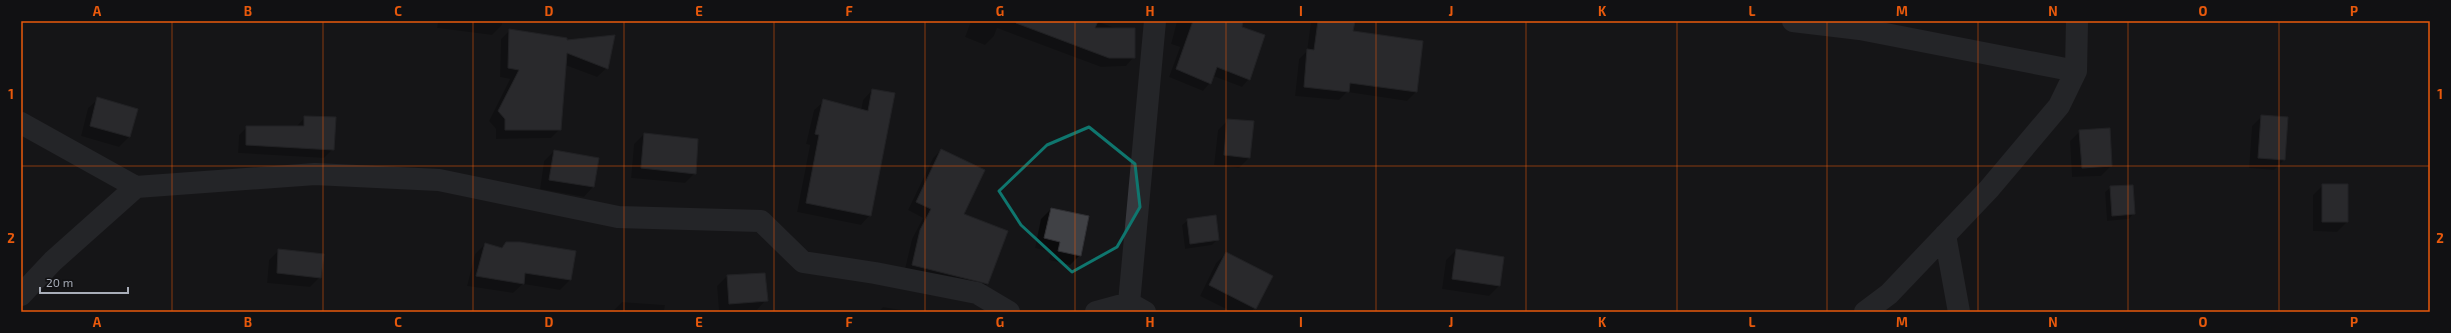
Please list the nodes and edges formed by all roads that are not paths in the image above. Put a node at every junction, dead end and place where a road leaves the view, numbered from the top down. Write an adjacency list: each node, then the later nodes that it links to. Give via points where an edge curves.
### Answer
1 (1155, 21): 9 (street)
2 (1793, 21): 4 (street, via 1860,29)
3 (2077, 21): 4 (street)
4 (2076, 71): 7 (street, via 2059,106 1989,189)
5 (21, 123): 6 (street)
6 (136, 187): 8 (street, via 53,261); 10 (street, via 315,174 440,180 618,218 761,221 803,262 977,293)
7 (1945, 235): 12 (street, via 1889,294); 13 (street)
8 (21, 295)
9 (1137, 308): 11 (street)
10 (1009, 312)
11 (1096, 312)
12 (1865, 312)
13 (1959, 312)

